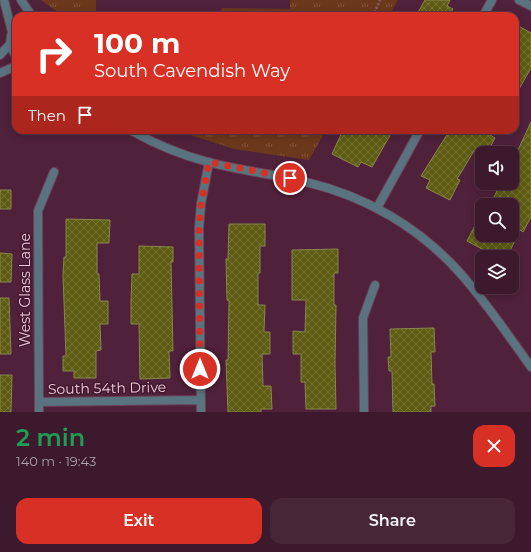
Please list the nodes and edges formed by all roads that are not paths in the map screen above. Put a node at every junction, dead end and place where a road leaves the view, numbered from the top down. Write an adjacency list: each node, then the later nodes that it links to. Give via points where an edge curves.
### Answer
1 (4, 0): 8 (street)
2 (21, 0): 6 (street)
3 (492, 0): 7 (street)
4 (519, 0): 5 (street)
5 (531, 6)
6 (29, 12)
7 (485, 12)
8 (12, 23)
9 (12, 36): 10 (street)
10 (10, 44): 11 (street); 12 (street)
11 (12, 48)
12 (0, 54)
13 (12, 68): 14 (street)
14 (0, 72)
15 (137, 134): 17 (street, via 176,152)
16 (418, 134): 19 (street)
17 (209, 162): 19 (street, via 320,186); 22 (street, via 199,228)
18 (54, 172): 23 (street, West Glass Lane, via 38,211)
19 (378, 208): 21 (street, via 422,237 456,268)
20 (376, 285): 26 (street, via 363,318)
21 (531, 367)
22 (200, 400): 23 (street, South 54th Drive); 25 (street)
23 (39, 402): 24 (street, West Glass Lane)
24 (39, 412)
25 (201, 412)
26 (364, 412)

